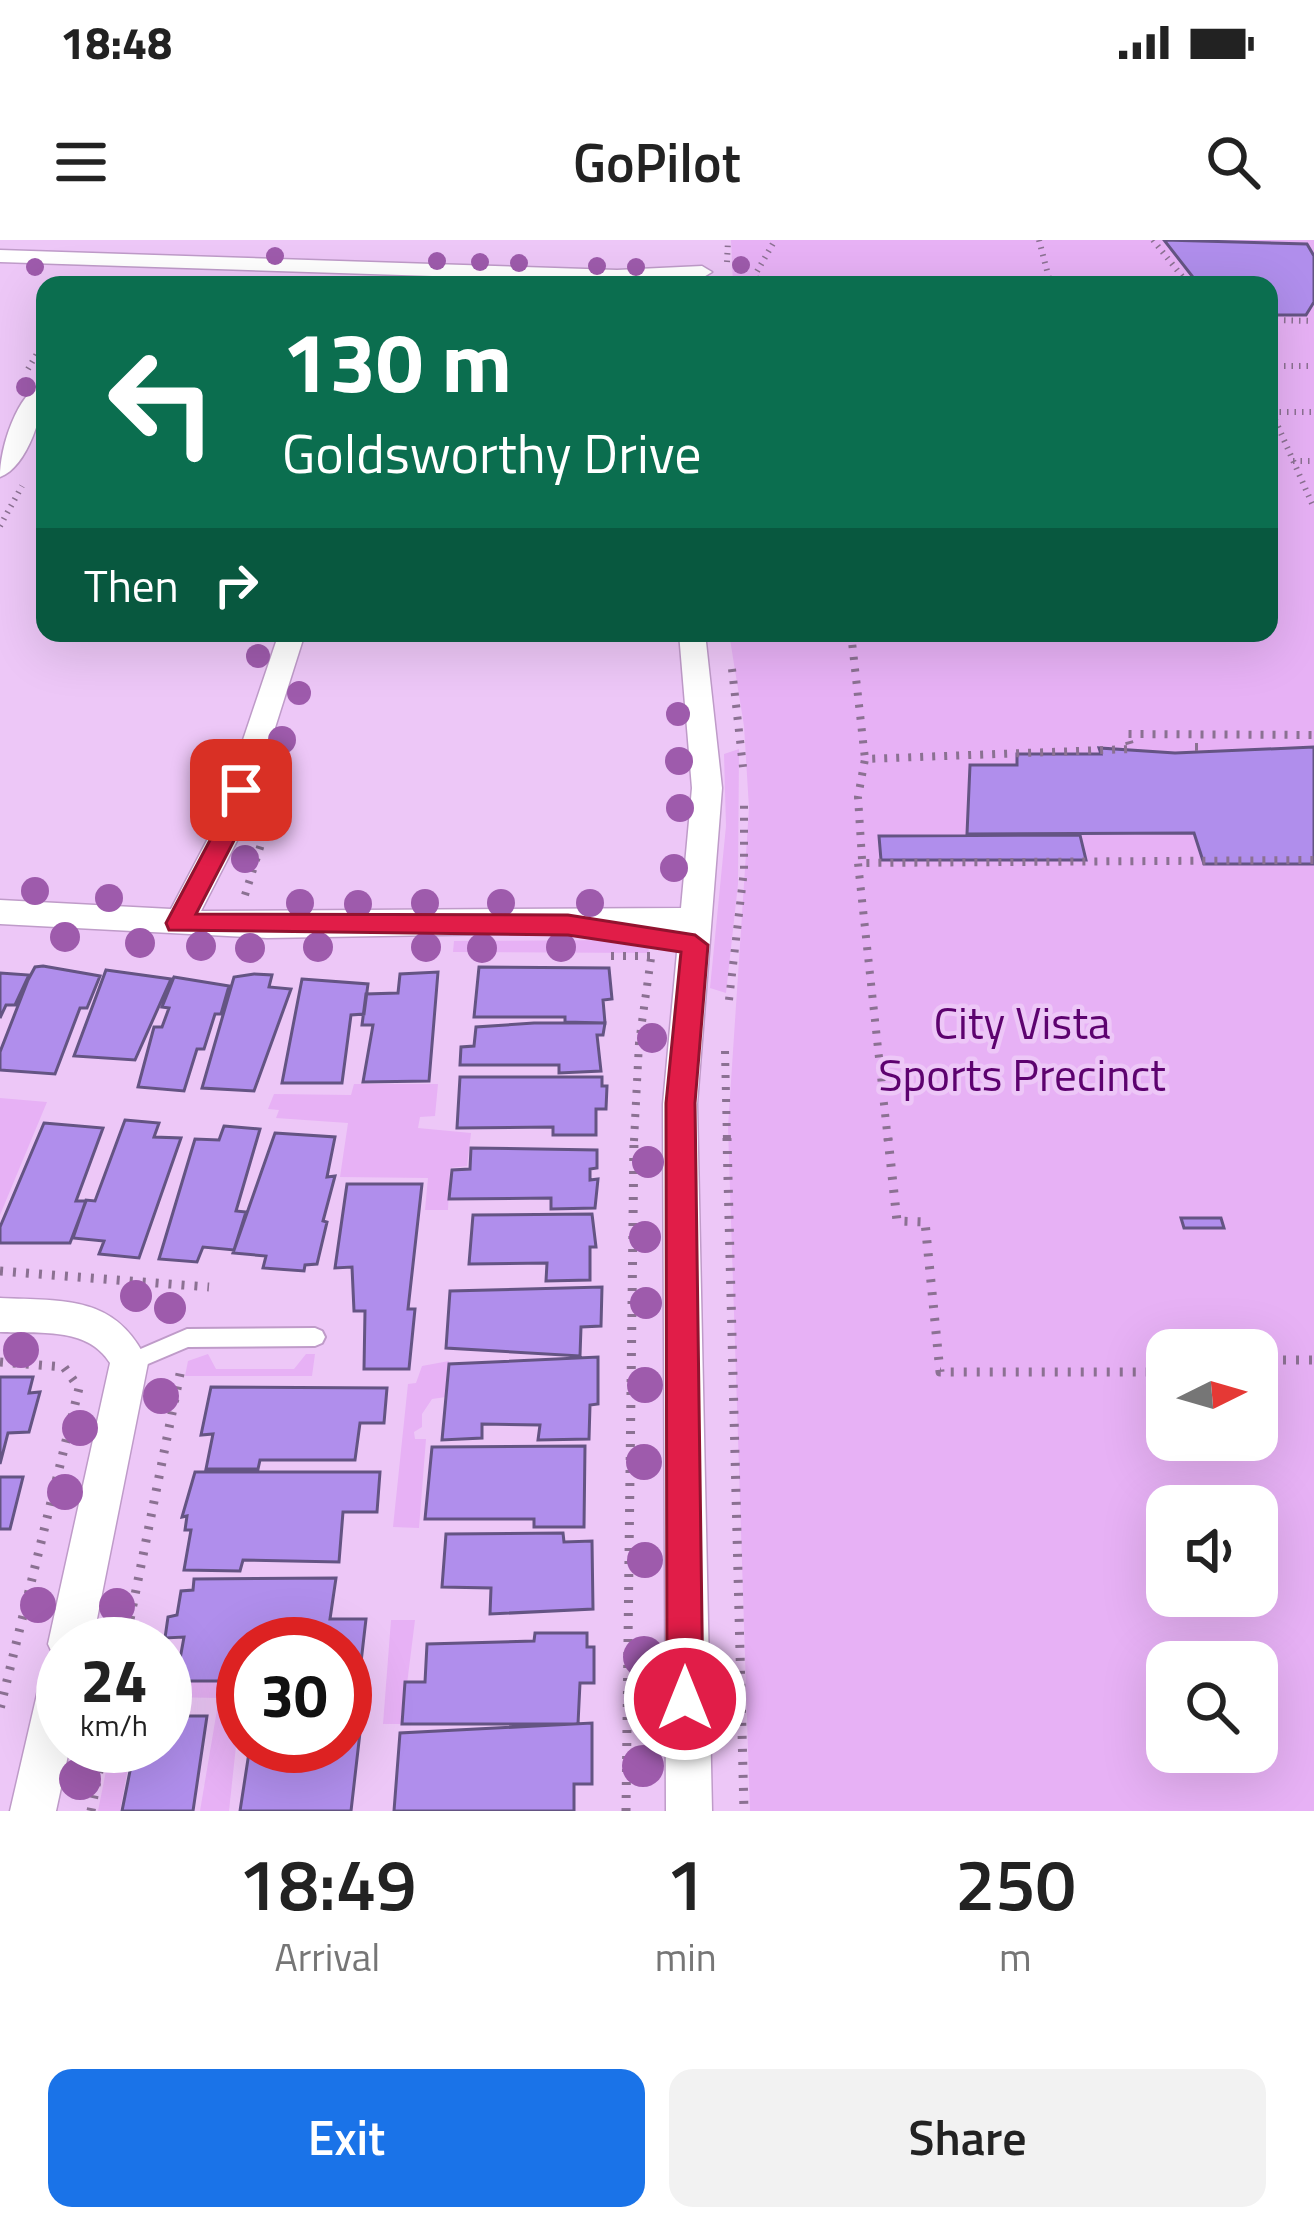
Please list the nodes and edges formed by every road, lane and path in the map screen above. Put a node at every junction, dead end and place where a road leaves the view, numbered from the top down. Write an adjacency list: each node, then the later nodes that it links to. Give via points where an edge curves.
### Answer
1 (775, 240): 12 (path)
2 (1039, 240): 13 (path)
3 (1143, 240): 4 (path)
4 (1155, 242): 14 (path)
5 (0, 256): 6 (street)
6 (118, 260): 8 (street); 9 (street); 10 (street)
7 (702, 274): 11 (street)
8 (105, 276)
9 (112, 276)
10 (391, 276)
11 (617, 276)
12 (756, 276)
13 (1050, 276)
14 (1182, 276)
15 (1278, 320): 16 (path)
16 (1314, 321)
17 (1278, 366): 18 (path)
18 (1314, 366)
19 (36, 405): 25 (street)
20 (1278, 410): 21 (path)
21 (1314, 412)
22 (1278, 427): 23 (path)
23 (1293, 461): 24 (path); 26 (path)
24 (1314, 461)
25 (0, 470)
26 (1314, 508)
27 (289, 642): 33 (street)
28 (693, 642): 41 (street, via 707,788)
29 (851, 642): 32 (path)
30 (1314, 735): 32 (path, via 1127,734 1131,749)
31 (742, 739): 42 (path, via 744,870)
32 (866, 759): 35 (path, via 858,797)
33 (228, 829): 39 (street); 40 (street)
34 (266, 829): 37 (path, via 245,896)
35 (862, 859): 36 (path); 53 (path, via 897,1221 925,1222 940,1372)
36 (1314, 860)
37 (268, 896)
38 (0, 912): 39 (street)
39 (178, 923): 40 (street)
40 (217, 924): 41 (street)
41 (697, 932): 59 (street, via 680,1103)
42 (728, 1014)
43 (726, 1031): 62 (path)
44 (0, 1271): 45 (path)
45 (209, 1287)
46 (0, 1315): 52 (street, via 99,1325 120,1341)
47 (315, 1337): 48 (lane)
48 (187, 1338): 52 (lane); 55 (path)
49 (1278, 1360): 50 (path)
50 (1314, 1360)
51 (0, 1362): 56 (path, via 64,1367 79,1388)
52 (129, 1364): 54 (street)
53 (1146, 1372)
54 (76, 1617)
55 (130, 1617)
56 (0, 1708)
57 (42, 1773): 60 (street)
58 (99, 1773): 61 (path)
59 (686, 1806)
60 (33, 1811)
61 (92, 1811)
62 (744, 1811)

